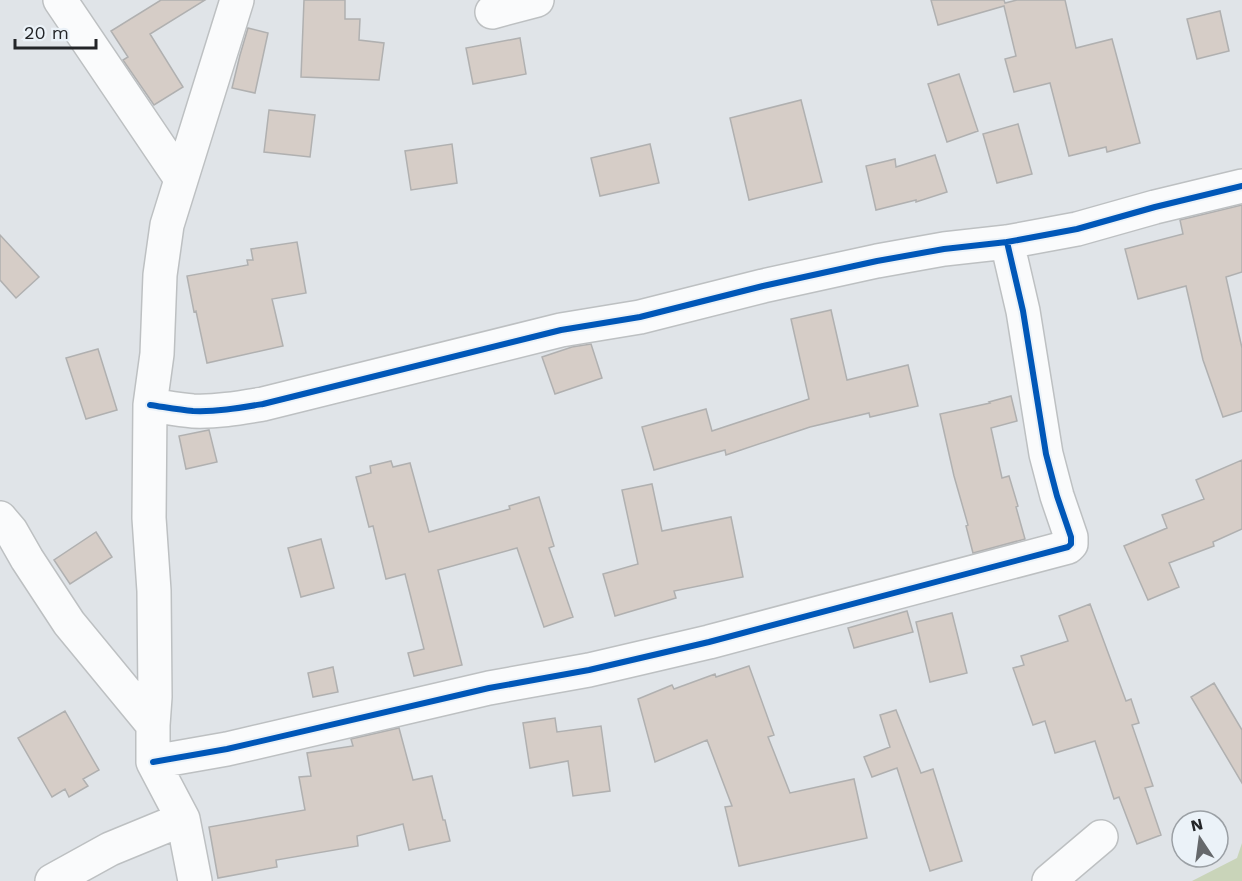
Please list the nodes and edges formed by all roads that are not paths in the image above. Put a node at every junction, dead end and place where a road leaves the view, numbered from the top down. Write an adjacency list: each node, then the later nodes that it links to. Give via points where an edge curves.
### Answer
1 (60, 0): 5 (street)
2 (237, 0): 5 (street)
3 (537, 0): 4 (street)
4 (492, 12)
5 (181, 179): 8 (street, via 167,225 160,275 157,354)
6 (1242, 186): 7 (street, via 1077,229)
7 (1007, 242): 8 (street, via 944,249 763,286 640,317 561,330 246,407 191,411); 11 (street, via 1023,311 1046,454 1071,537 1068,547 709,642)
8 (150, 405): 10 (street)
9 (0, 518): 10 (street, via 69,623)
10 (153, 725): 11 (street)
11 (153, 762): 12 (street)
12 (183, 819): 14 (street, via 110,849); 15 (street)
13 (1101, 837): 16 (street)
14 (52, 881)
15 (195, 881)
16 (1049, 881)

